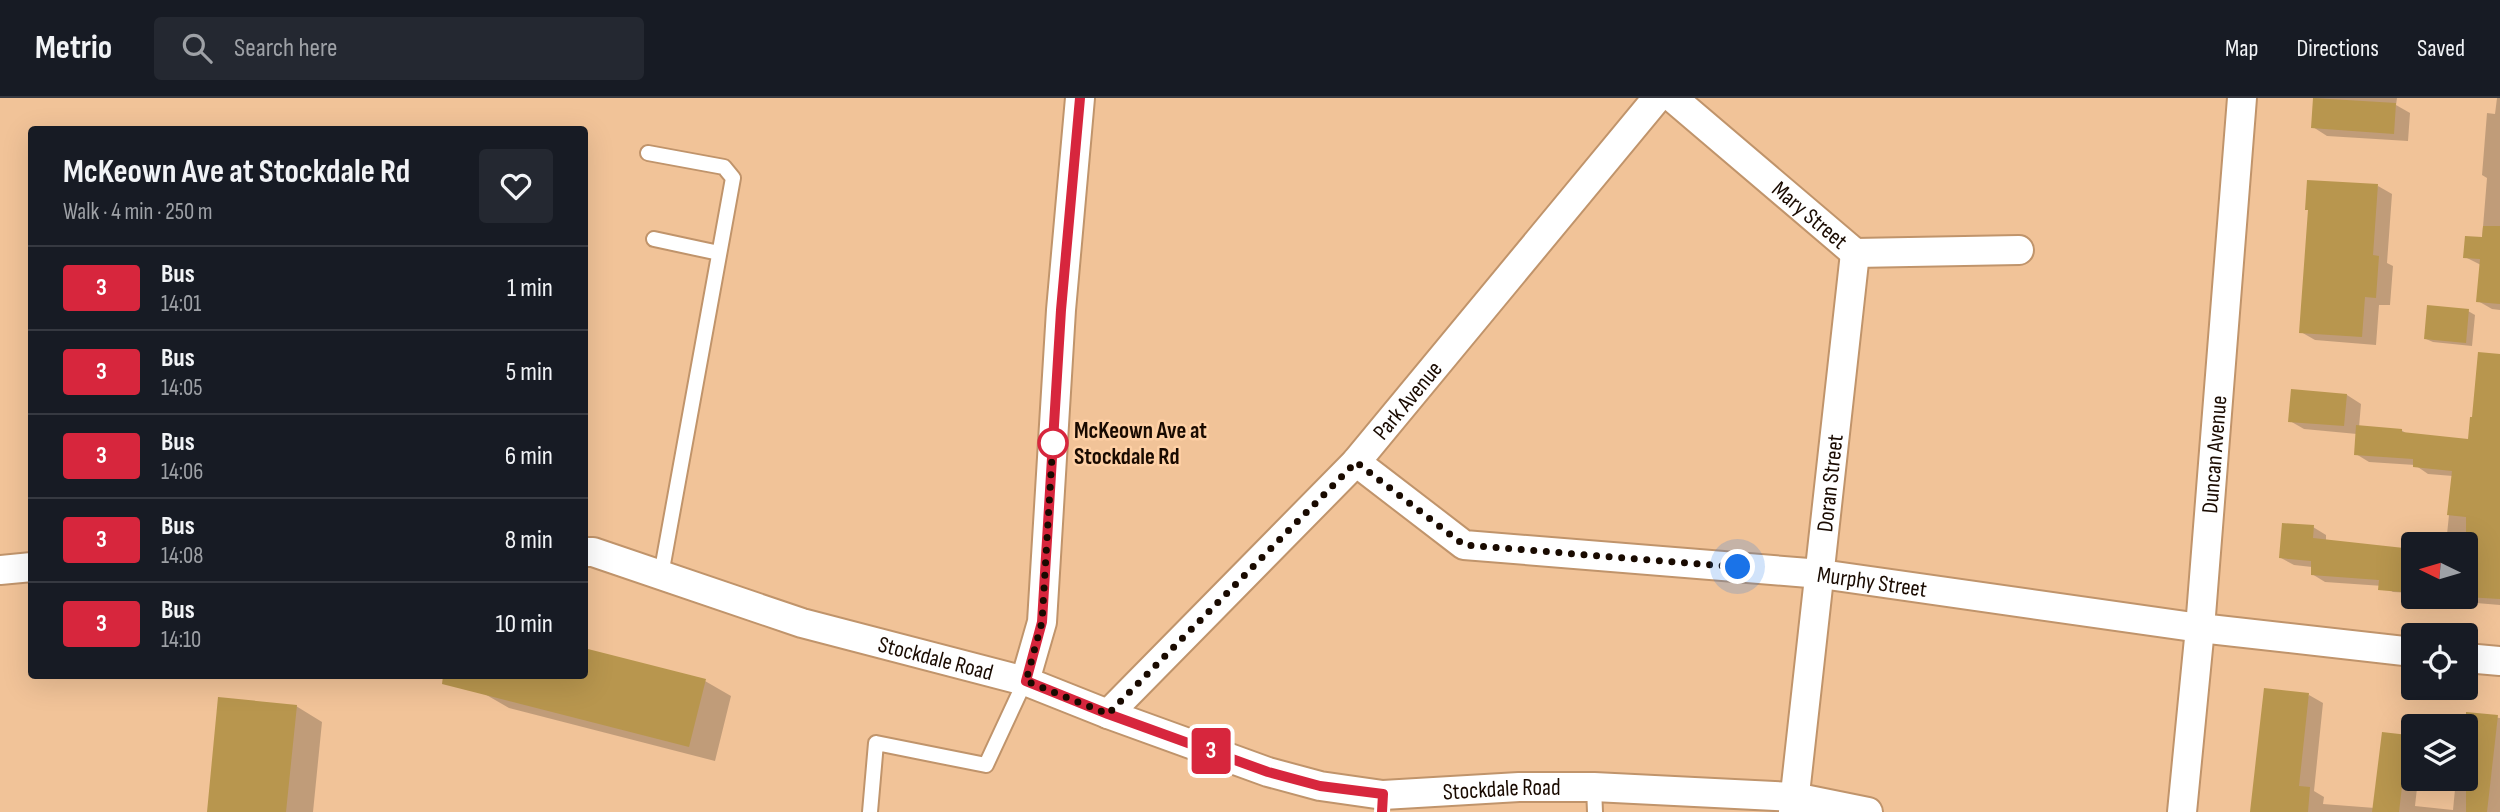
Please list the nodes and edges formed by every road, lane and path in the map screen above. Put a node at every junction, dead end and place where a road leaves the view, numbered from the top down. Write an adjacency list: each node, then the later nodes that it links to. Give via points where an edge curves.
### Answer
1 (1080, 98): 20 (street, via 1061,310 1042,622)
2 (1657, 98): 10 (street, Park Avenue)
3 (1672, 98): 9 (street, Mary Street)
4 (2242, 98): 16 (street, Duncan Avenue)
5 (648, 153): 8 (lane, via 724,167 733,178)
6 (654, 239): 8 (lane)
7 (2019, 250): 9 (street, Mary Street)
8 (719, 253): 15 (lane)
9 (1855, 253): 14 (street, Doran Street)
10 (1356, 462): 14 (street, Murphy Street, via 1464,545); 21 (street, Park Avenue)
11 (588, 552): 15 (street, Stockdale Road)
12 (28, 567): 13 (street)
13 (0, 570)
14 (1821, 574): 16 (street, Murphy Street); 24 (street, Doran Street)
15 (661, 575): 20 (street, Stockdale Road, via 802,623)
16 (2200, 628): 17 (street, Murphy Street); 27 (street, Duncan Avenue)
17 (2401, 651)
18 (2478, 658): 19 (street)
19 (2500, 661)
20 (1026, 681): 21 (street, Stockdale Road); 25 (lane, via 986,765 876,743)
21 (1108, 714): 23 (street, Stockdale Road, via 1268,772)
22 (1595, 799): 23 (street, Stockdale Road, via 1519,787); 24 (street, Stockdale Road)
23 (1382, 803)
24 (1793, 804): 26 (street, Stockdale Road)
25 (870, 812)
26 (1868, 812)
27 (2182, 812)

